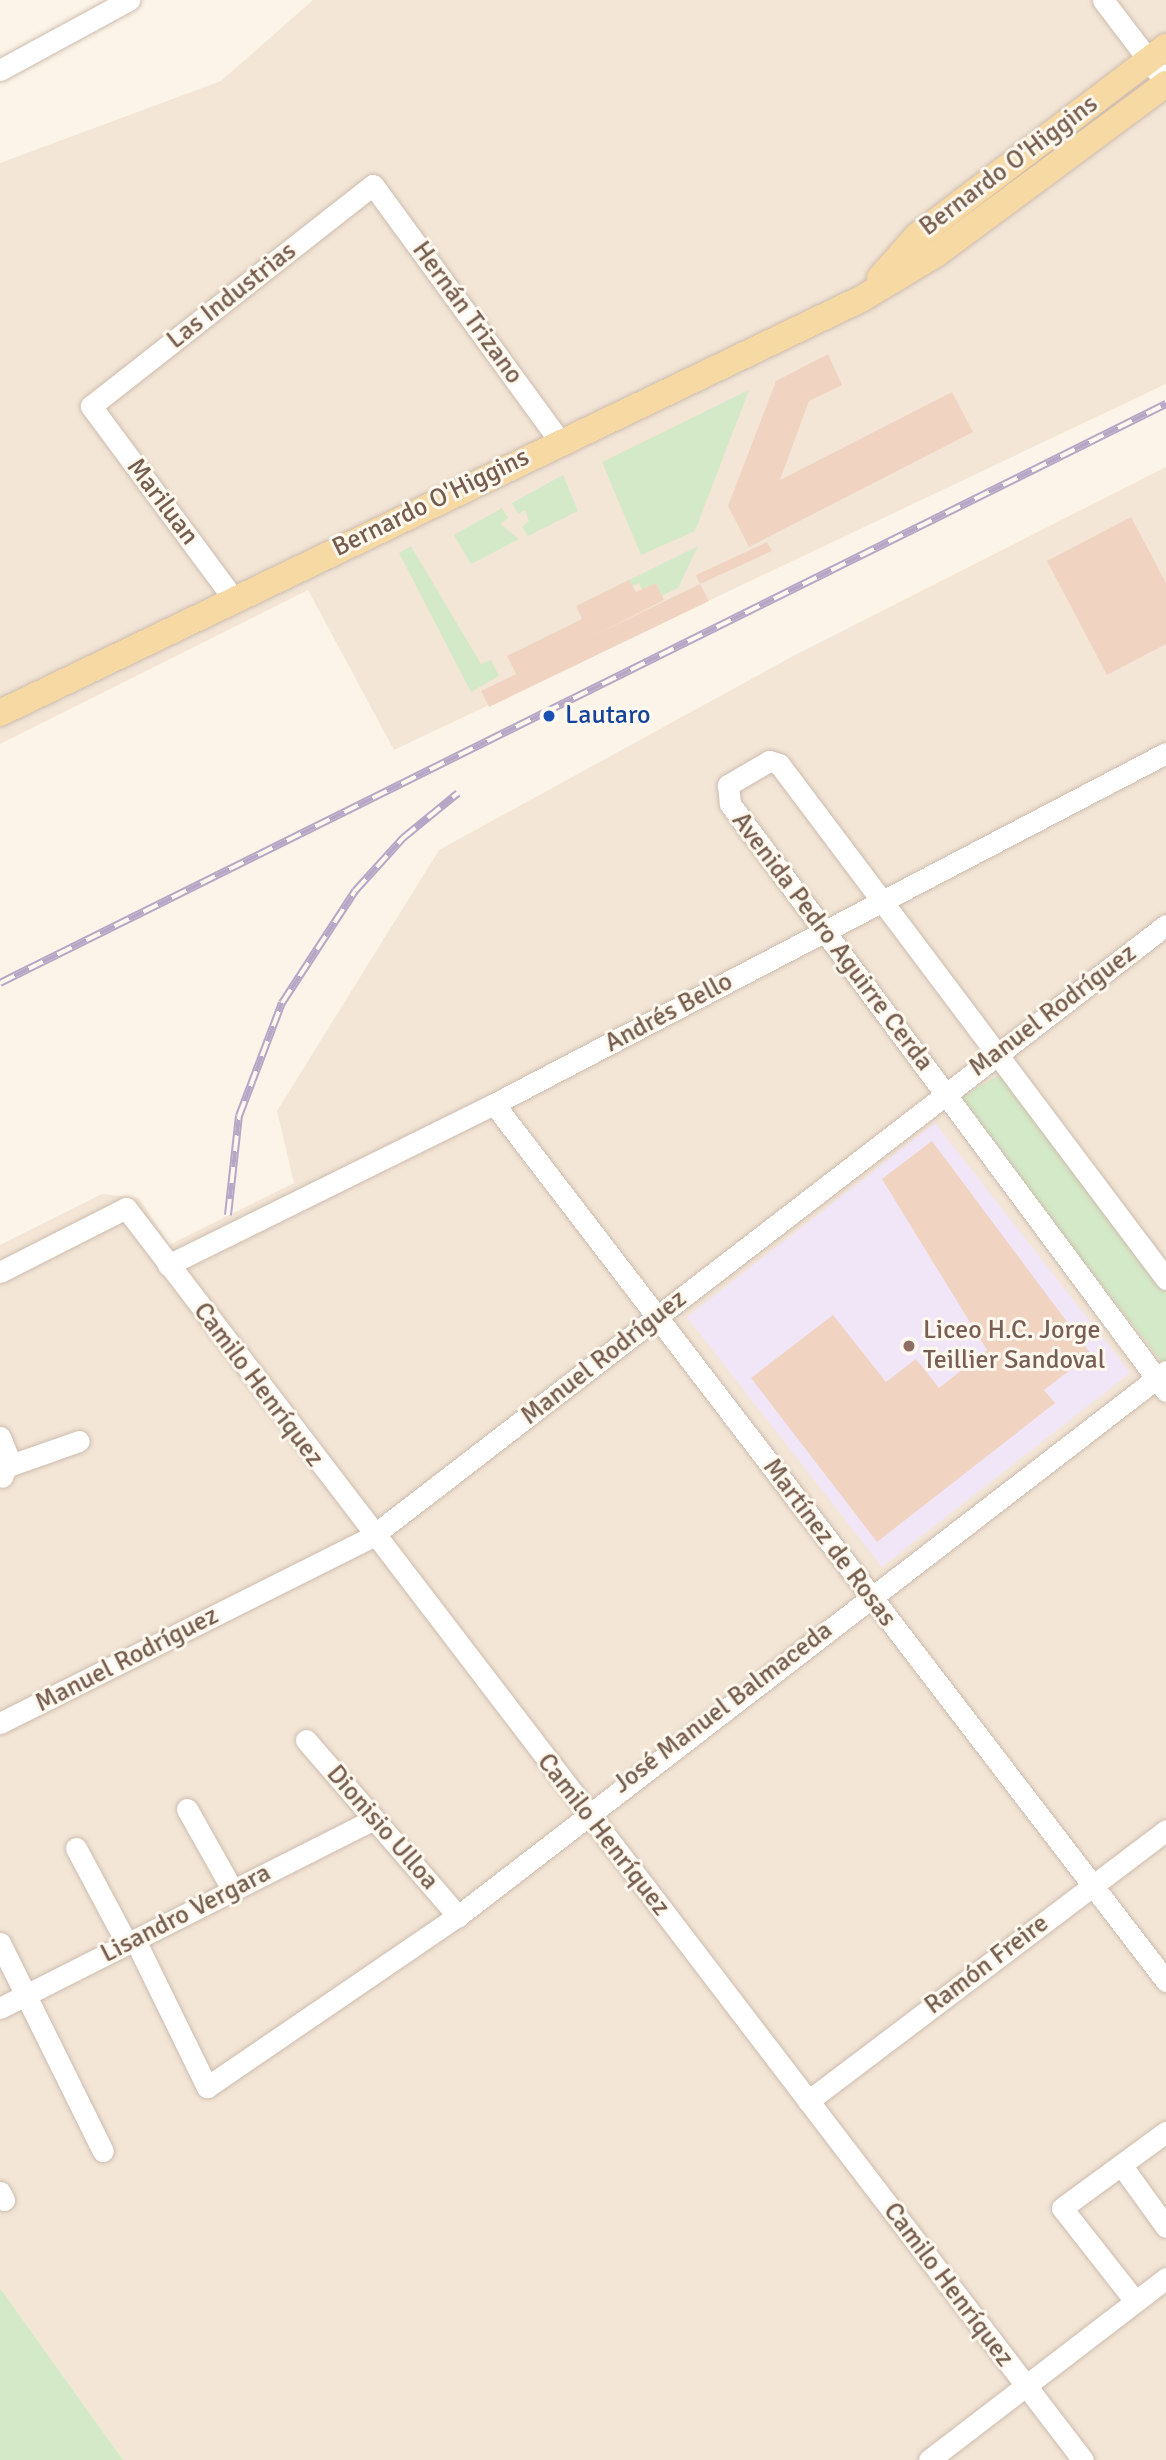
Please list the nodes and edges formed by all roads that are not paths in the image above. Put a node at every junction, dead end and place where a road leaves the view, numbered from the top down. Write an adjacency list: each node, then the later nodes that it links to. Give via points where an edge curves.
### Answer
1 (129, 0): 4 (street)
2 (1103, 0): 3 (street)
3 (1157, 54): 5 (street); 7 (main road, Bernardo O'Higgins, via 917,236)
4 (0, 70)
5 (1166, 83): 7 (main road, Bernardo O'Higgins, via 936,254)
6 (373, 185): 8 (street, Las Industrias); 9 (street, Hernán Trizano)
7 (863, 298): 9 (main road, Bernardo O'Higgins)
8 (92, 407): 10 (street, Mariluan)
9 (560, 441): 10 (main road, Bernardo O'Higgins)
10 (233, 598): 11 (main road, Bernardo O'Higgins)
11 (0, 713)
12 (1166, 753): 13 (street, Andrés Bello)
13 (882, 901): 15 (street, Andrés Bello); 15 (street, Avenida Pedro Aguirre Cerda, via 779,764 769,761 728,785 726,797); 16 (street, Avenida Pedro Aguirre Cerda)
14 (1166, 925): 16 (street, Manuel Rodríguez)
15 (825, 932): 17 (street, Avenida Pedro Aguirre Cerda); 18 (street, Andrés Bello)
16 (997, 1053): 17 (street, Manuel Rodríguez); 21 (street, Avenida Pedro Aguirre Cerda)
17 (946, 1094): 22 (street, Manuel Rodríguez); 23 (street, Avenida Pedro Aguirre Cerda)
18 (494, 1104): 19 (street, Andrés Bello); 22 (street, Martínez de Rosas)
19 (168, 1265): 20 (street, Camilo Henríquez, via 126,1208); 27 (street, Camilo Henríquez)
20 (0, 1272)
21 (1166, 1279)
22 (656, 1317): 27 (street, Manuel Rodríguez); 28 (street, Martínez de Rosas)
23 (1163, 1380): 28 (street, José Manuel Balmaceda)
24 (0, 1437): 26 (street)
25 (79, 1441): 26 (street)
26 (4, 1472)
27 (372, 1537): 29 (street, Manuel Rodríguez); 32 (street, Camilo Henríquez)
28 (870, 1596): 32 (street, José Manuel Balmaceda); 36 (street, Martínez de Rosas)
29 (0, 1723)
30 (306, 1740): 33 (street, Dionisio Ulloa)
31 (187, 1810): 37 (street)
32 (586, 1813): 38 (street, José Manuel Balmaceda); 44 (street, Camilo Henríquez)
33 (372, 1821): 37 (street, Lisandro Vergara); 38 (street, Dionisio Ulloa)
34 (1166, 1830): 36 (street, Ramón Freire)
35 (76, 1848): 39 (street)
36 (1091, 1887): 41 (street, Martínez de Rosas); 44 (street, Ramón Freire)
37 (233, 1891): 39 (street, Lisandro Vergara)
38 (458, 1916): 39 (street, José Manuel Balmaceda, via 206,2087)
39 (131, 1942): 42 (street, Lisandro Vergara)
40 (0, 1943): 42 (street)
41 (1166, 1982)
42 (26, 1995): 43 (street, Lisandro Vergara); 46 (street)
43 (0, 2008)
44 (808, 2101): 51 (street, Camilo Henríquez)
45 (1166, 2132): 47 (street)
46 (103, 2151)
47 (1122, 2166): 48 (street); 50 (street, via 1062,2208)
48 (1166, 2227)
49 (1166, 2278): 50 (street)
50 (1135, 2301): 51 (street)
51 (1024, 2385): 52 (street); 53 (street, Camilo Henríquez)
52 (929, 2460)
53 (1083, 2460)

